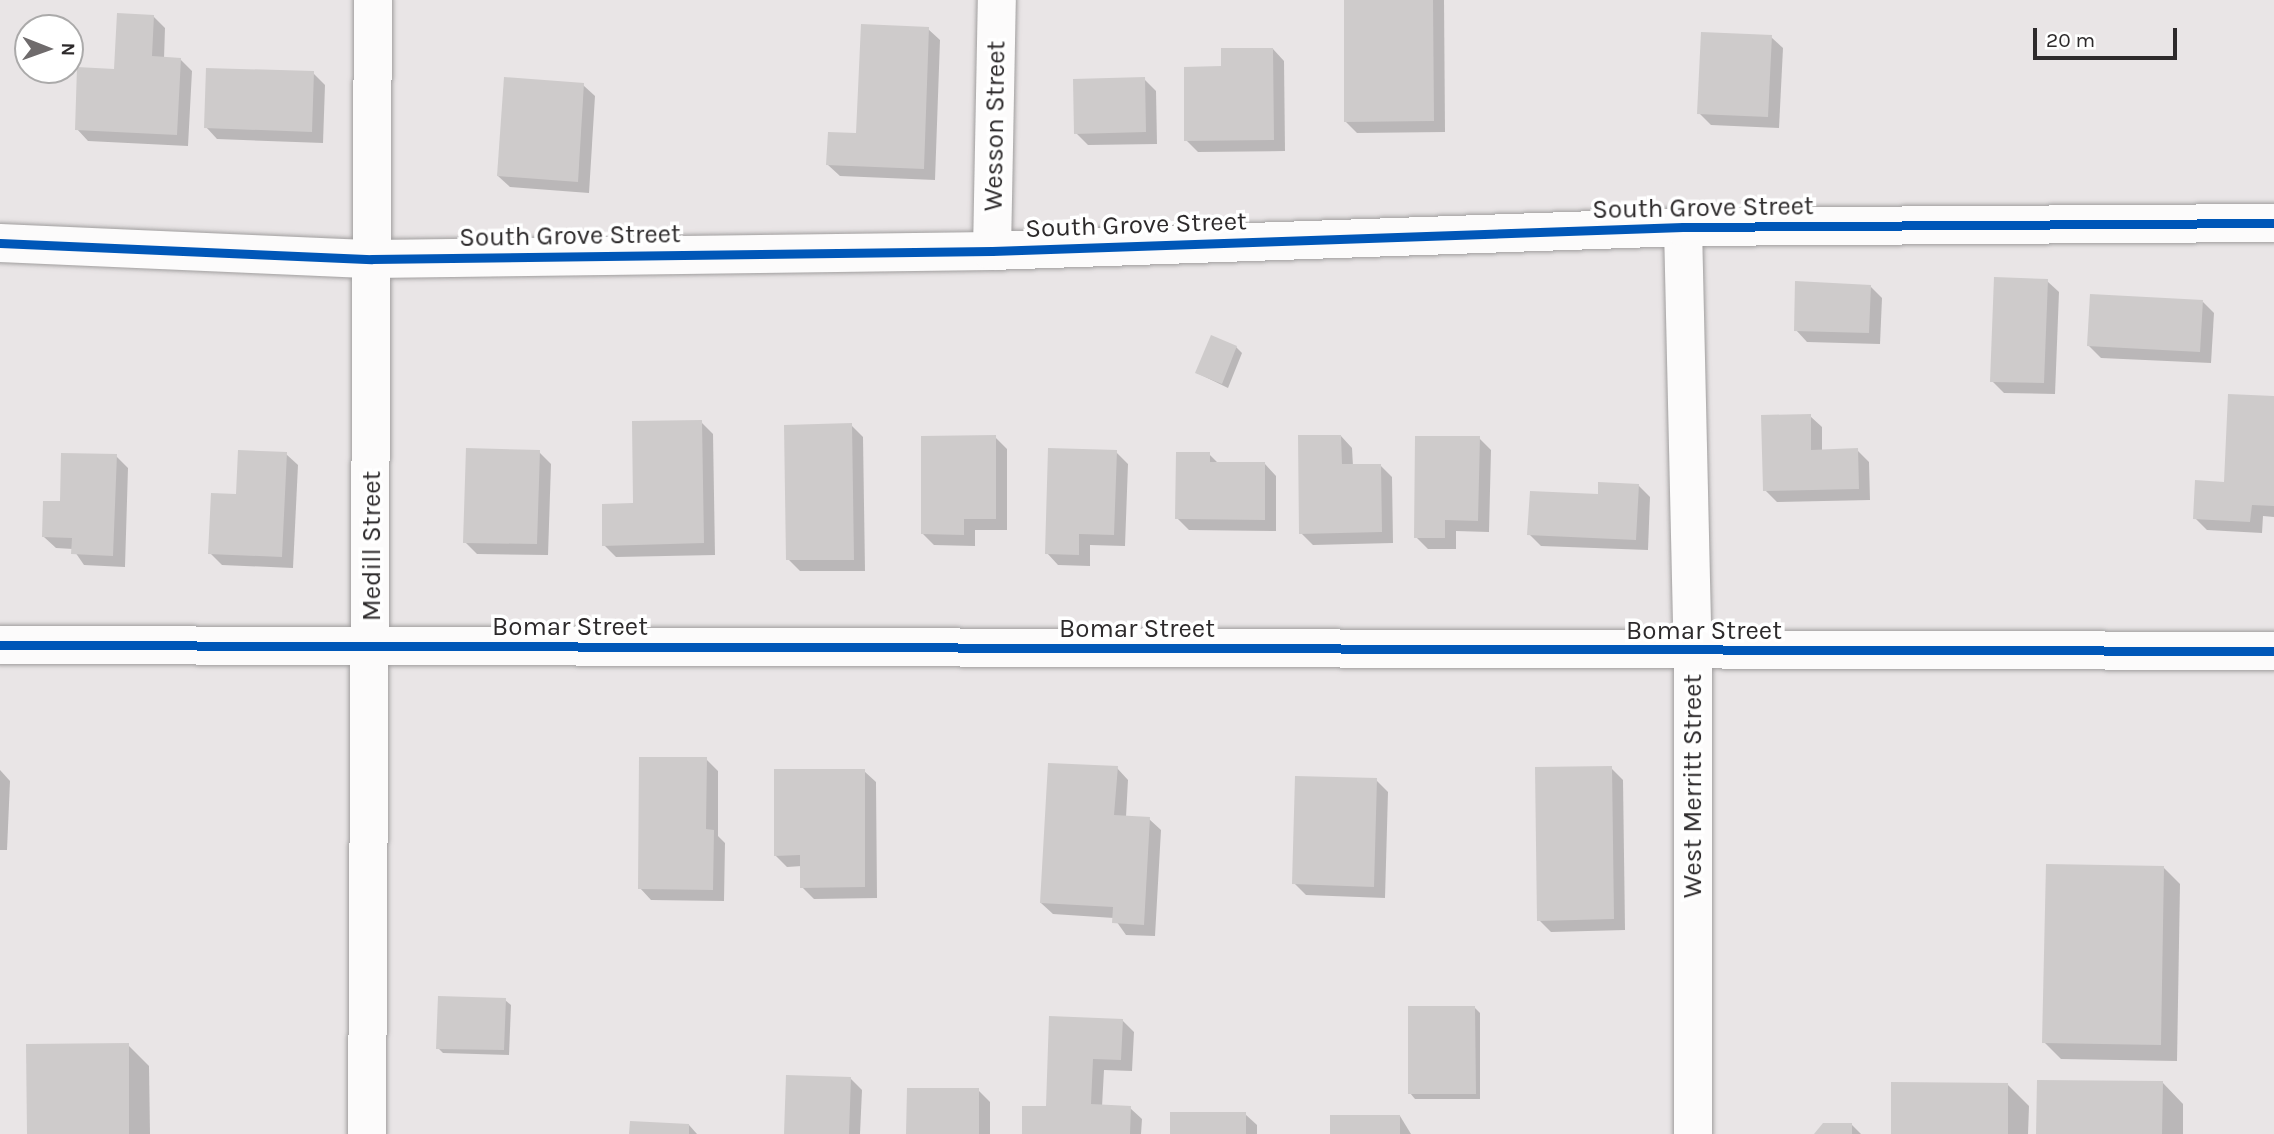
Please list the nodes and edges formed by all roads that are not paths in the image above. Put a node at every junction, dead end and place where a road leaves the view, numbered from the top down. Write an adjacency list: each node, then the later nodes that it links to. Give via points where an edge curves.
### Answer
1 (373, 0): 7 (street, Medill Street)
2 (997, 0): 6 (street, Wesson Street)
3 (2274, 223): 4 (street, South Grove Street)
4 (1682, 228): 6 (street, South Grove Street); 11 (street, West Merritt Street)
5 (0, 243): 7 (street, South Grove Street)
6 (992, 251): 7 (street, South Grove Street)
7 (372, 259): 9 (street, Medill Street)
8 (0, 645): 9 (street, Bomar Street)
9 (371, 647): 11 (street, Bomar Street); 12 (street, Medill Street)
10 (2274, 651): 11 (street, Bomar Street)
11 (1693, 652): 13 (street, West Merritt Street)
12 (367, 1134)
13 (1693, 1134)

